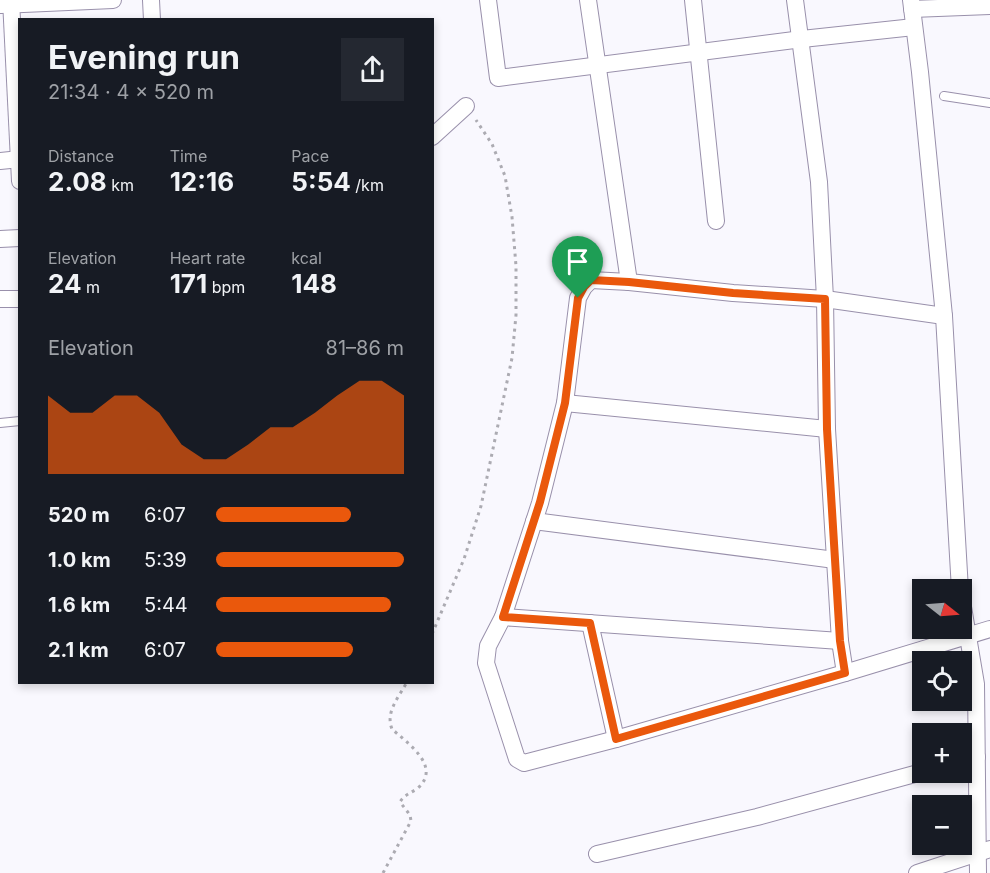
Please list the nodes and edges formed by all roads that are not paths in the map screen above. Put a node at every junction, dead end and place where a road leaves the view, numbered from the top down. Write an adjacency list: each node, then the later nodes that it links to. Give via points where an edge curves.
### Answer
1 (113, 0): 7 (street)
2 (151, 0): 10 (street)
3 (488, 0): 14 (street, via 498,78)
4 (588, 0): 14 (street)
5 (693, 0): 13 (street)
6 (795, 0): 12 (street)
7 (7, 3): 15 (street)
8 (911, 5): 9 (street); 11 (street)
9 (990, 6)
10 (152, 18)
11 (914, 27): 12 (street); 30 (street)
12 (802, 39): 13 (street); 29 (street, via 819,182)
13 (699, 54): 14 (street); 23 (street)
14 (598, 65): 26 (street)
15 (11, 75): 20 (street)
16 (944, 96): 17 (lane)
17 (990, 103)
18 (466, 106): 19 (street)
19 (434, 135)
20 (18, 149)
21 (18, 160): 22 (street)
22 (0, 161)
23 (716, 221)
24 (18, 238): 25 (street)
25 (0, 239)
26 (629, 282): 29 (street); 31 (street, via 591,280 578,298)
27 (18, 298): 28 (street)
28 (0, 299)
29 (825, 299): 30 (street); 34 (street)
30 (944, 316): 37 (street)
31 (565, 403): 34 (street); 35 (street)
32 (18, 421): 33 (lane)
33 (0, 423)
34 (827, 429): 36 (street)
35 (534, 521): 36 (street); 38 (street)
36 (835, 560): 44 (street)
37 (959, 579)
38 (503, 617): 39 (street); 46 (street, via 488,646 486,663 520,762)
39 (590, 623): 44 (street); 46 (street)
40 (990, 628): 41 (street)
41 (972, 633)
42 (954, 639): 45 (street)
43 (968, 639): 47 (street, via 976,684)
44 (840, 641): 45 (street)
45 (845, 673): 46 (street)
46 (616, 739)
47 (976, 751): 49 (street)
48 (912, 775): 50 (street, via 757,817)
49 (984, 851): 51 (street); 52 (street)
50 (597, 854)
51 (917, 873)
52 (978, 873)

